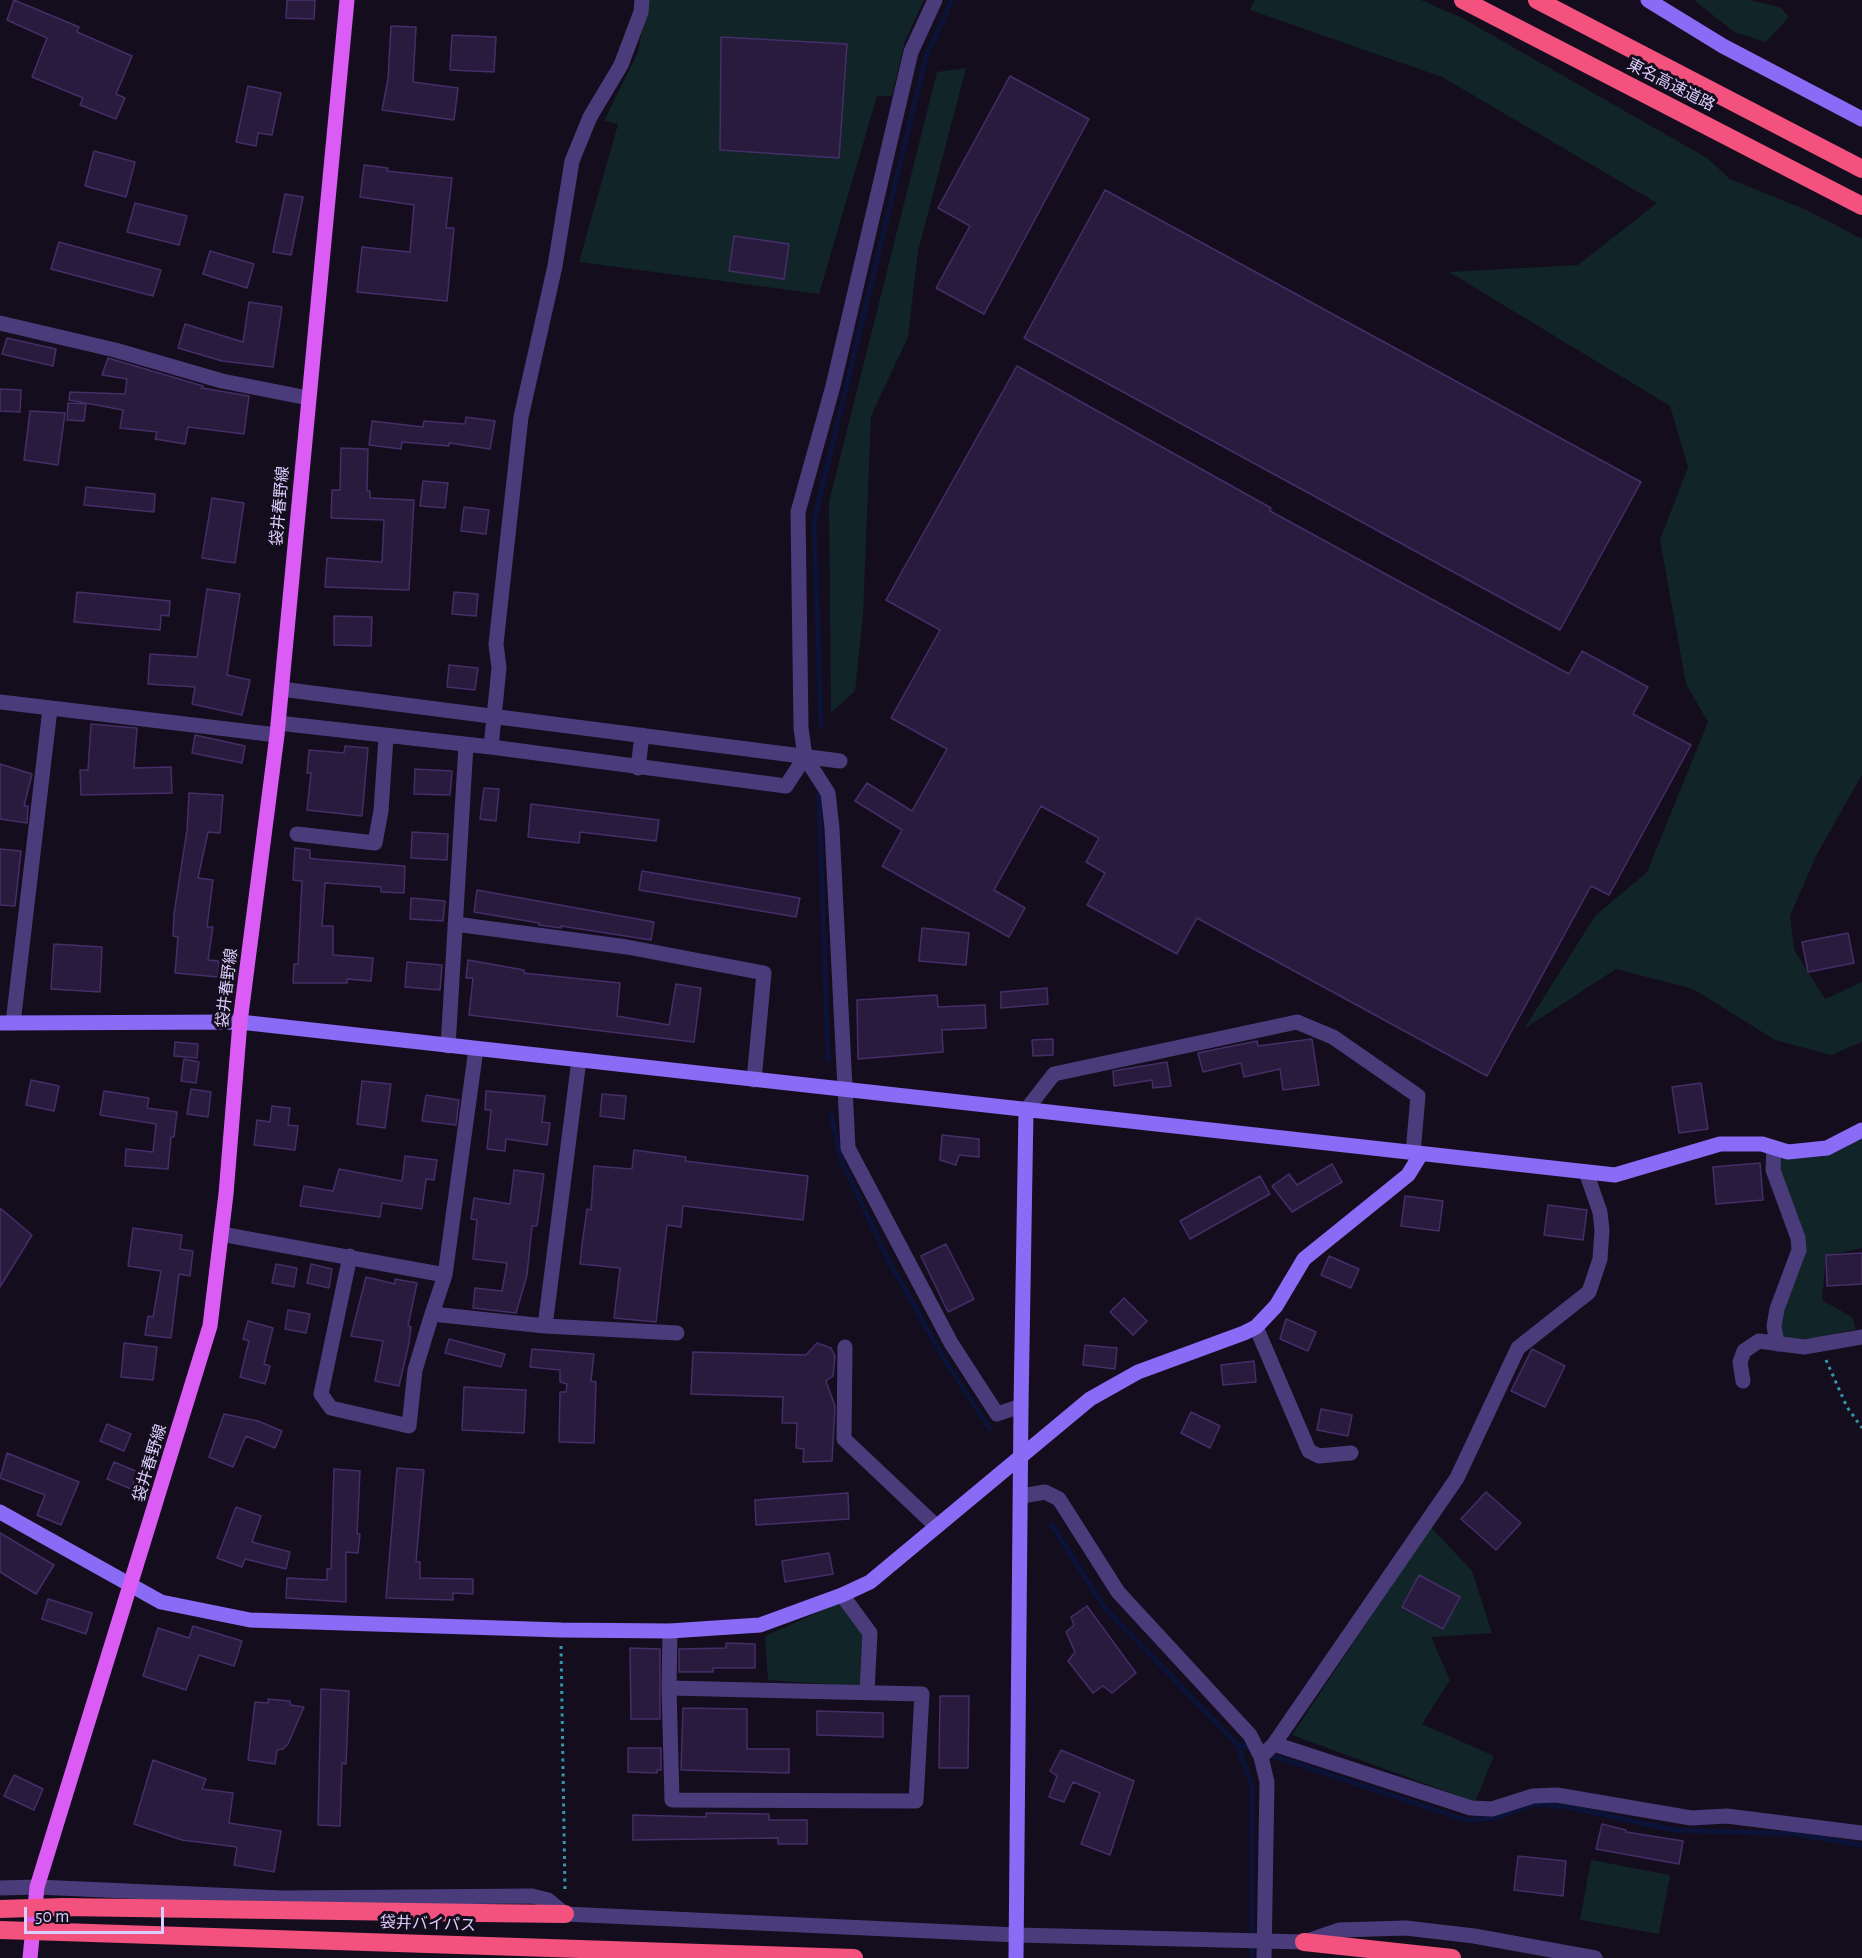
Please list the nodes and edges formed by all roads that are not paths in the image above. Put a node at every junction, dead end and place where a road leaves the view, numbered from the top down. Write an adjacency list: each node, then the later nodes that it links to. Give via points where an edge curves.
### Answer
1 (348, 0): 11 (main road, 袋井春野線)
2 (642, 0): 15 (street, via 621,65 590,117 572,161 555,266 521,417 496,644)
3 (935, 0): 21 (street, via 911,52 833,386 798,512 801,728)
4 (1463, 0): 9 (highway, 東名高速道路)
5 (1537, 0): 8 (highway, 東名高速道路)
6 (1648, 0): 7 (street, via 1723,46)
7 (1862, 119)
8 (1862, 169)
9 (1862, 206)
10 (0, 322): 11 (street, via 222,381)
11 (308, 398): 12 (main road, 袋井春野線)
12 (281, 689): 15 (street); 16 (main road, 袋井春野線)
13 (0, 702): 14 (street)
14 (50, 709): 16 (street); 27 (street)
15 (496, 717): 17 (street); 20 (street)
16 (277, 729): 18 (street); 26 (main road, 袋井春野線)
17 (642, 735): 21 (street); 23 (street)
18 (386, 736): 19 (street); 24 (street, via 375,843)
19 (466, 745): 20 (street); 25 (street)
20 (491, 747): 23 (street)
21 (805, 757): 22 (street); 23 (street, via 786,786); 32 (street, via 828,793)
22 (840, 761)
23 (638, 768)
24 (297, 834)
25 (455, 924): 28 (street); 31 (street, via 627,947 764,973)
26 (240, 1022): 27 (street); 28 (street); 38 (main road, 袋井春野線)
27 (6, 1023)
28 (448, 1046): 29 (street)
29 (476, 1049): 30 (street); 40 (street)
30 (579, 1060): 31 (street); 42 (street)
31 (754, 1080): 32 (street)
32 (844, 1090): 33 (street); 49 (street, via 848,1148 951,1343 997,1414)
33 (1026, 1110): 36 (street); 36 (street, via 1054,1074 1297,1022 1333,1037 1418,1096); 49 (street)
34 (1862, 1130): 35 (street, via 1827,1149 1788,1152)
35 (1774, 1148): 37 (street, via 1762,1144 1720,1144 1615,1175); 46 (street, via 1773,1170 1799,1244 1777,1309)
36 (1417, 1154): 37 (street); 43 (street, via 1408,1175 1304,1259 1276,1306)
37 (1586, 1172): 60 (street, via 1602,1230 1600,1259 1589,1292 1518,1348 1457,1478)
38 (221, 1234): 39 (street); 55 (main road, 袋井春野線, via 210,1326)
39 (350, 1256): 40 (street); 41 (street, via 321,1394 331,1408 409,1426 415,1370)
40 (445, 1275): 41 (street)
41 (432, 1314): 42 (street)
42 (545, 1326): 44 (street)
43 (1256, 1327): 50 (street, via 1309,1451 1318,1456); 51 (street, via 1138,1372 1090,1399)
44 (677, 1333)
45 (1862, 1337): 46 (street, via 1804,1347)
46 (1777, 1344): 48 (street, via 1759,1341 1744,1351 1740,1362)
47 (845, 1347): 54 (street, via 844,1439)
48 (1743, 1381)
49 (1021, 1406): 51 (street)
50 (1351, 1453)
51 (1022, 1455): 52 (street); 54 (street)
52 (1022, 1497): 61 (street, via 1045,1492 1059,1499 1118,1592 1250,1735); 68 (street)
53 (0, 1512): 55 (street)
54 (936, 1526): 56 (street, via 870,1582)
55 (131, 1587): 57 (street, via 161,1602 250,1620); 63 (main road, 袋井春野線)
56 (842, 1595): 57 (street, via 760,1625); 59 (street, via 870,1633)
57 (670, 1631): 58 (street)
58 (669, 1688): 59 (street); 59 (street, via 672,1800 916,1801 922,1694)
59 (867, 1692)
60 (1274, 1744): 61 (street); 62 (street, via 1471,1808 1492,1809 1533,1796 1557,1795 1691,1818 1727,1816)
61 (1262, 1757): 69 (street, via 1267,1782)
62 (1862, 1833)
63 (38, 1887): 64 (street); 66 (street, via 282,1898 532,1896 549,1900); 71 (main road, 袋井春野線)
64 (0, 1888)
65 (0, 1909): 66 (highway, bridge)
66 (565, 1914): 68 (street)
67 (0, 1930): 72 (highway, 袋井バイパス, bridge)
68 (1017, 1935): 69 (street); 73 (street)
69 (1264, 1940): 70 (street); 74 (street)
70 (1304, 1942): 75 (highway); 76 (street, via 1339,1930 1406,1928)
71 (30, 1958)
72 (854, 1958)
73 (1016, 1958)
74 (1264, 1958)
75 (1452, 1958)
76 (1595, 1958)

